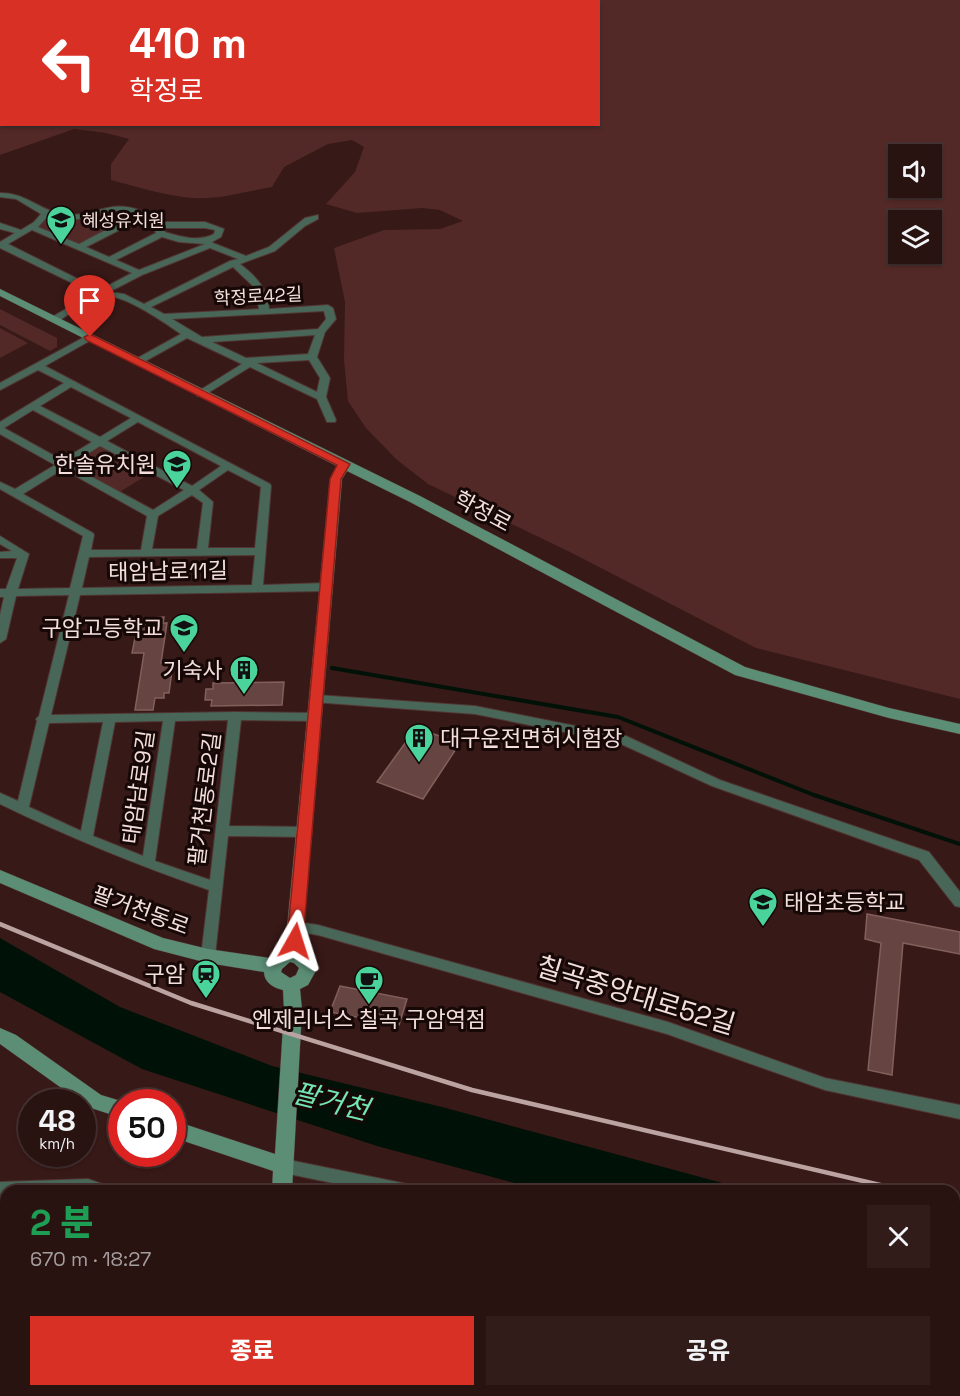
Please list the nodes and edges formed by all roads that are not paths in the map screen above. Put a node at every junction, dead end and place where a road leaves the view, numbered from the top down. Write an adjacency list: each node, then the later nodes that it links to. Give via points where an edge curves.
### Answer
1 (0, 195): 2 (street, via 27,200)
2 (46, 213): 3 (street, via 82,217 115,207); 7 (street)
3 (143, 213): 5 (street, via 150,214); 12 (street)
4 (315, 217): 13 (street, via 265,253)
5 (157, 225): 9 (street); 10 (street, via 205,225 220,229)
6 (0, 226): 8 (street)
7 (32, 227): 8 (street); 12 (street)
8 (22, 233): 11 (street)
9 (161, 234): 10 (street); 14 (street)
10 (209, 243): 13 (street); 16 (street)
11 (1, 244): 19 (street, 학정로42길)
12 (81, 246): 14 (street)
13 (246, 259): 15 (street)
14 (110, 260): 16 (street)
15 (233, 263): 17 (street, via 250,275); 21 (street)
16 (139, 273): 19 (street)
17 (260, 290): 20 (street); 22 (street)
18 (0, 292): 24 (main road, 학정로)
19 (100, 292): 21 (street, 학정로42길, via 121,296); 24 (street)
20 (233, 292)
21 (144, 308): 23 (street, 학정로42길)
22 (264, 312): 23 (street, 학정로42길); 25 (street, 학정로42길, via 328,308 331,319)
23 (163, 317): 26 (street, 학정로42길)
24 (55, 319): 27 (main road, 학정로)
25 (321, 332): 28 (street, 학정로42길); 29 (street, 학정로42길)
26 (187, 334): 28 (street, 학정로42길); 30 (street)
27 (90, 337): 30 (main road, 학정로); 32 (street)
28 (202, 340): 31 (street, 학정로42길)
29 (312, 357): 31 (street, 학정로42길); 36 (street, via 325,378)
30 (137, 362): 35 (main road, 학정로)
31 (248, 362): 35 (street); 36 (street, 학정로42길)
32 (39, 366): 33 (street); 34 (street)
33 (71, 383): 37 (street); 38 (street)
34 (0, 387)
35 (200, 394): 43 (main road, 학정로)
36 (321, 397): 39 (street)
37 (32, 406): 40 (street); 42 (street)
38 (138, 418): 42 (street); 45 (street)
39 (331, 420)
40 (0, 426)
41 (0, 430): 44 (street)
42 (99, 442): 44 (street); 47 (street)
43 (344, 464): 57 (main road, via 336,479); 68 (main road, 학정로, via 740,671)
44 (63, 465): 48 (street); 49 (street)
45 (228, 466): 47 (street); 51 (street, via 266,486)
46 (0, 485): 48 (street)
47 (192, 490): 49 (street); 53 (street, via 208,502)
48 (15, 494): 55 (street, via 89,535)
49 (153, 515): 52 (street)
50 (0, 539): 54 (street)
51 (260, 550): 53 (street); 58 (street)
52 (146, 551): 53 (street); 55 (street)
53 (201, 551)
54 (24, 554): 56 (street); 60 (street)
55 (86, 554): 59 (street)
56 (0, 555)
57 (326, 587): 58 (street, 태암남로11길); 62 (main road)
58 (257, 588): 59 (street, 태암남로11길)
59 (75, 592): 60 (street, 태암남로11길); 67 (street)
60 (6, 593): 61 (street)
61 (1, 634)
62 (317, 699): 65 (main road); 77 (street, via 475,710 622,739 716,783 924,856)
63 (235, 716): 64 (street, 태암남로9길); 65 (street, 태암남로9길); 71 (street, 팔거천동로2길)
64 (170, 717): 66 (street, 태암남로9길); 74 (street, 태암남로9길)
65 (315, 717): 72 (main road)
66 (110, 718): 67 (street, 태암남로9길); 73 (street, 태암남로9길)
67 (42, 720): 70 (street)
68 (960, 729)
69 (0, 798): 70 (street, 팔거천동로2길)
70 (22, 809): 73 (street, 팔거천동로2길)
71 (221, 831): 72 (street); 76 (street, 팔거천동로2길)
72 (305, 832): 78 (main road)
73 (87, 839): 74 (street, 팔거천동로2길)
74 (148, 864): 76 (street, 팔거천동로2길)
75 (0, 876): 80 (main road, 팔거천동로, via 160,944)
76 (215, 887): 80 (street, 팔거천동로2길)
77 (960, 902)
78 (297, 927): 79 (main road); 85 (street, 칠곡중앙대로52길, via 668,1028 825,1084)
79 (293, 955): 81 (main road, via 282,957); 82 (main road, via 303,958 309,967 302,980)
80 (208, 956): 81 (main road, 팔거천동로)
81 (273, 966): 82 (main road, via 275,979)
82 (291, 985): 87 (main road, via 293,1010)
83 (0, 1036): 84 (main road, via 95,1101)
84 (108, 1105)
85 (960, 1112)
86 (186, 1132): 87 (main road)
87 (284, 1159): 88 (main road); 89 (street)
88 (282, 1185)
89 (384, 1185)

